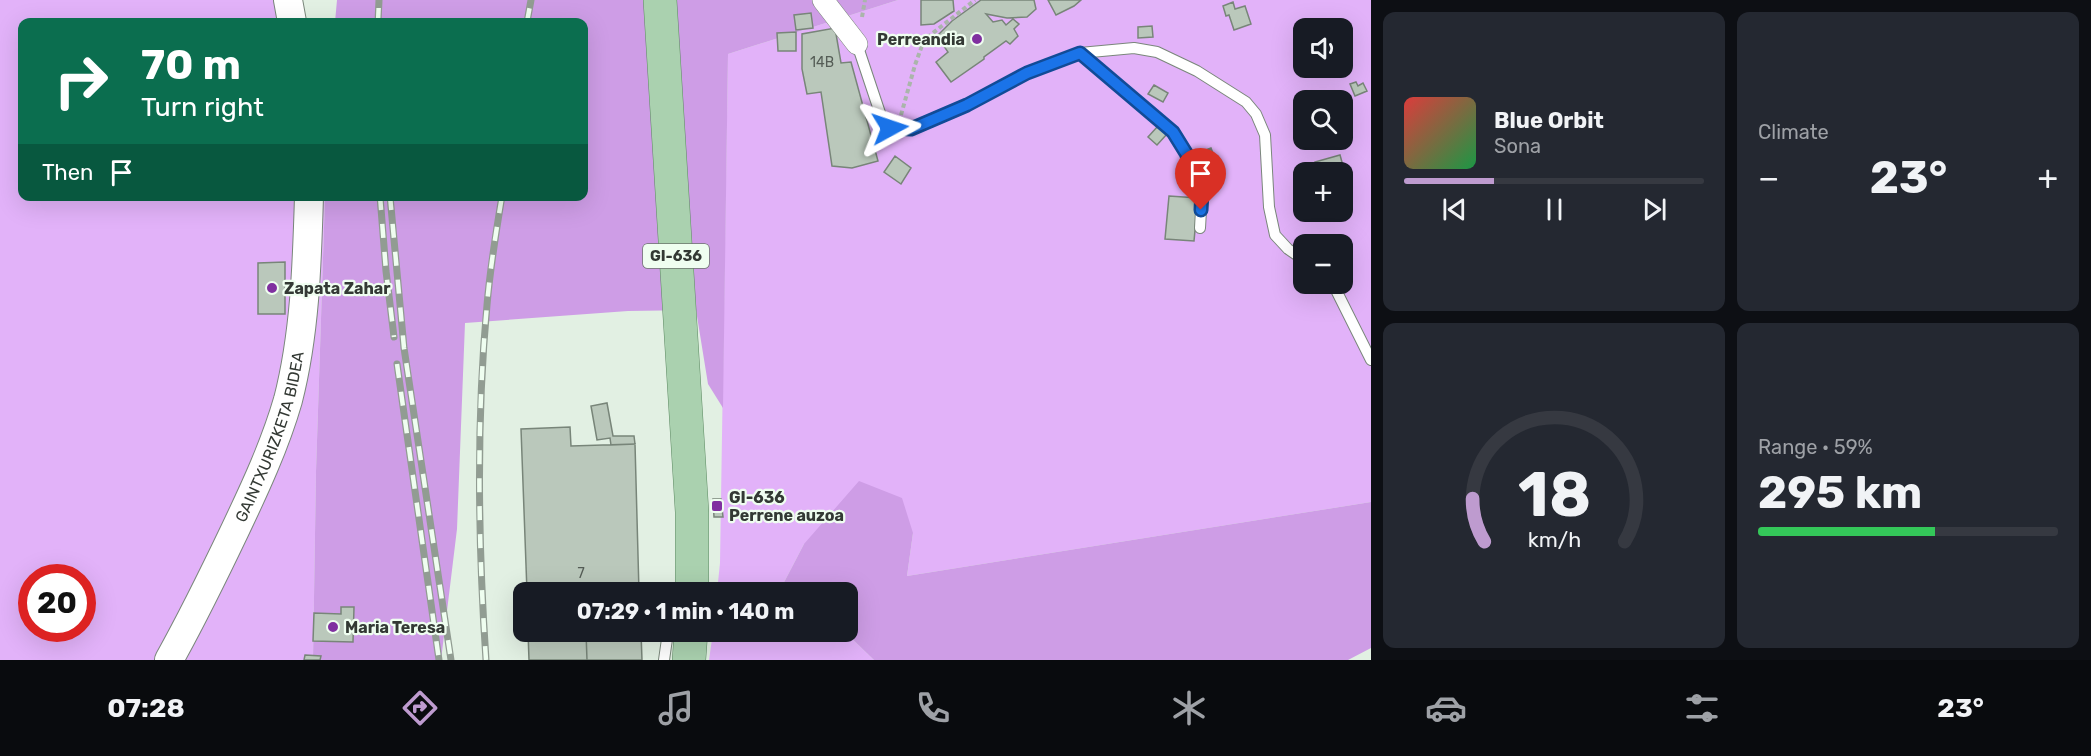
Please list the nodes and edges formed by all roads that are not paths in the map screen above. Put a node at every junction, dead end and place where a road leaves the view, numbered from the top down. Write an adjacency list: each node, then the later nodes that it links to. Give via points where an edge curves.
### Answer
1 (288, 0): 4 (main road)
2 (660, 0): 12 (main road, GI-636, via 692,512)
3 (823, 0): 5 (street)
4 (291, 18)
5 (857, 44): 6 (lane, via 882,119 890,128 898,129 911,129 1027,73)
6 (1080, 53): 8 (lane, via 1173,132 1202,192); 9 (lane, via 1134,48 1157,52 1197,71 1246,102 1265,135 1269,207 1275,235)
7 (309, 201): 15 (main road, GAINTXURIZKETA BIDEA, via 306,287 288,400 258,480)
8 (1200, 228)
9 (1293, 252)
10 (1338, 294): 11 (lane)
11 (1371, 360)
12 (686, 581)
13 (667, 642): 16 (lane)
14 (690, 642): 17 (main road)
15 (169, 660)
16 (664, 660)
17 (689, 660)

